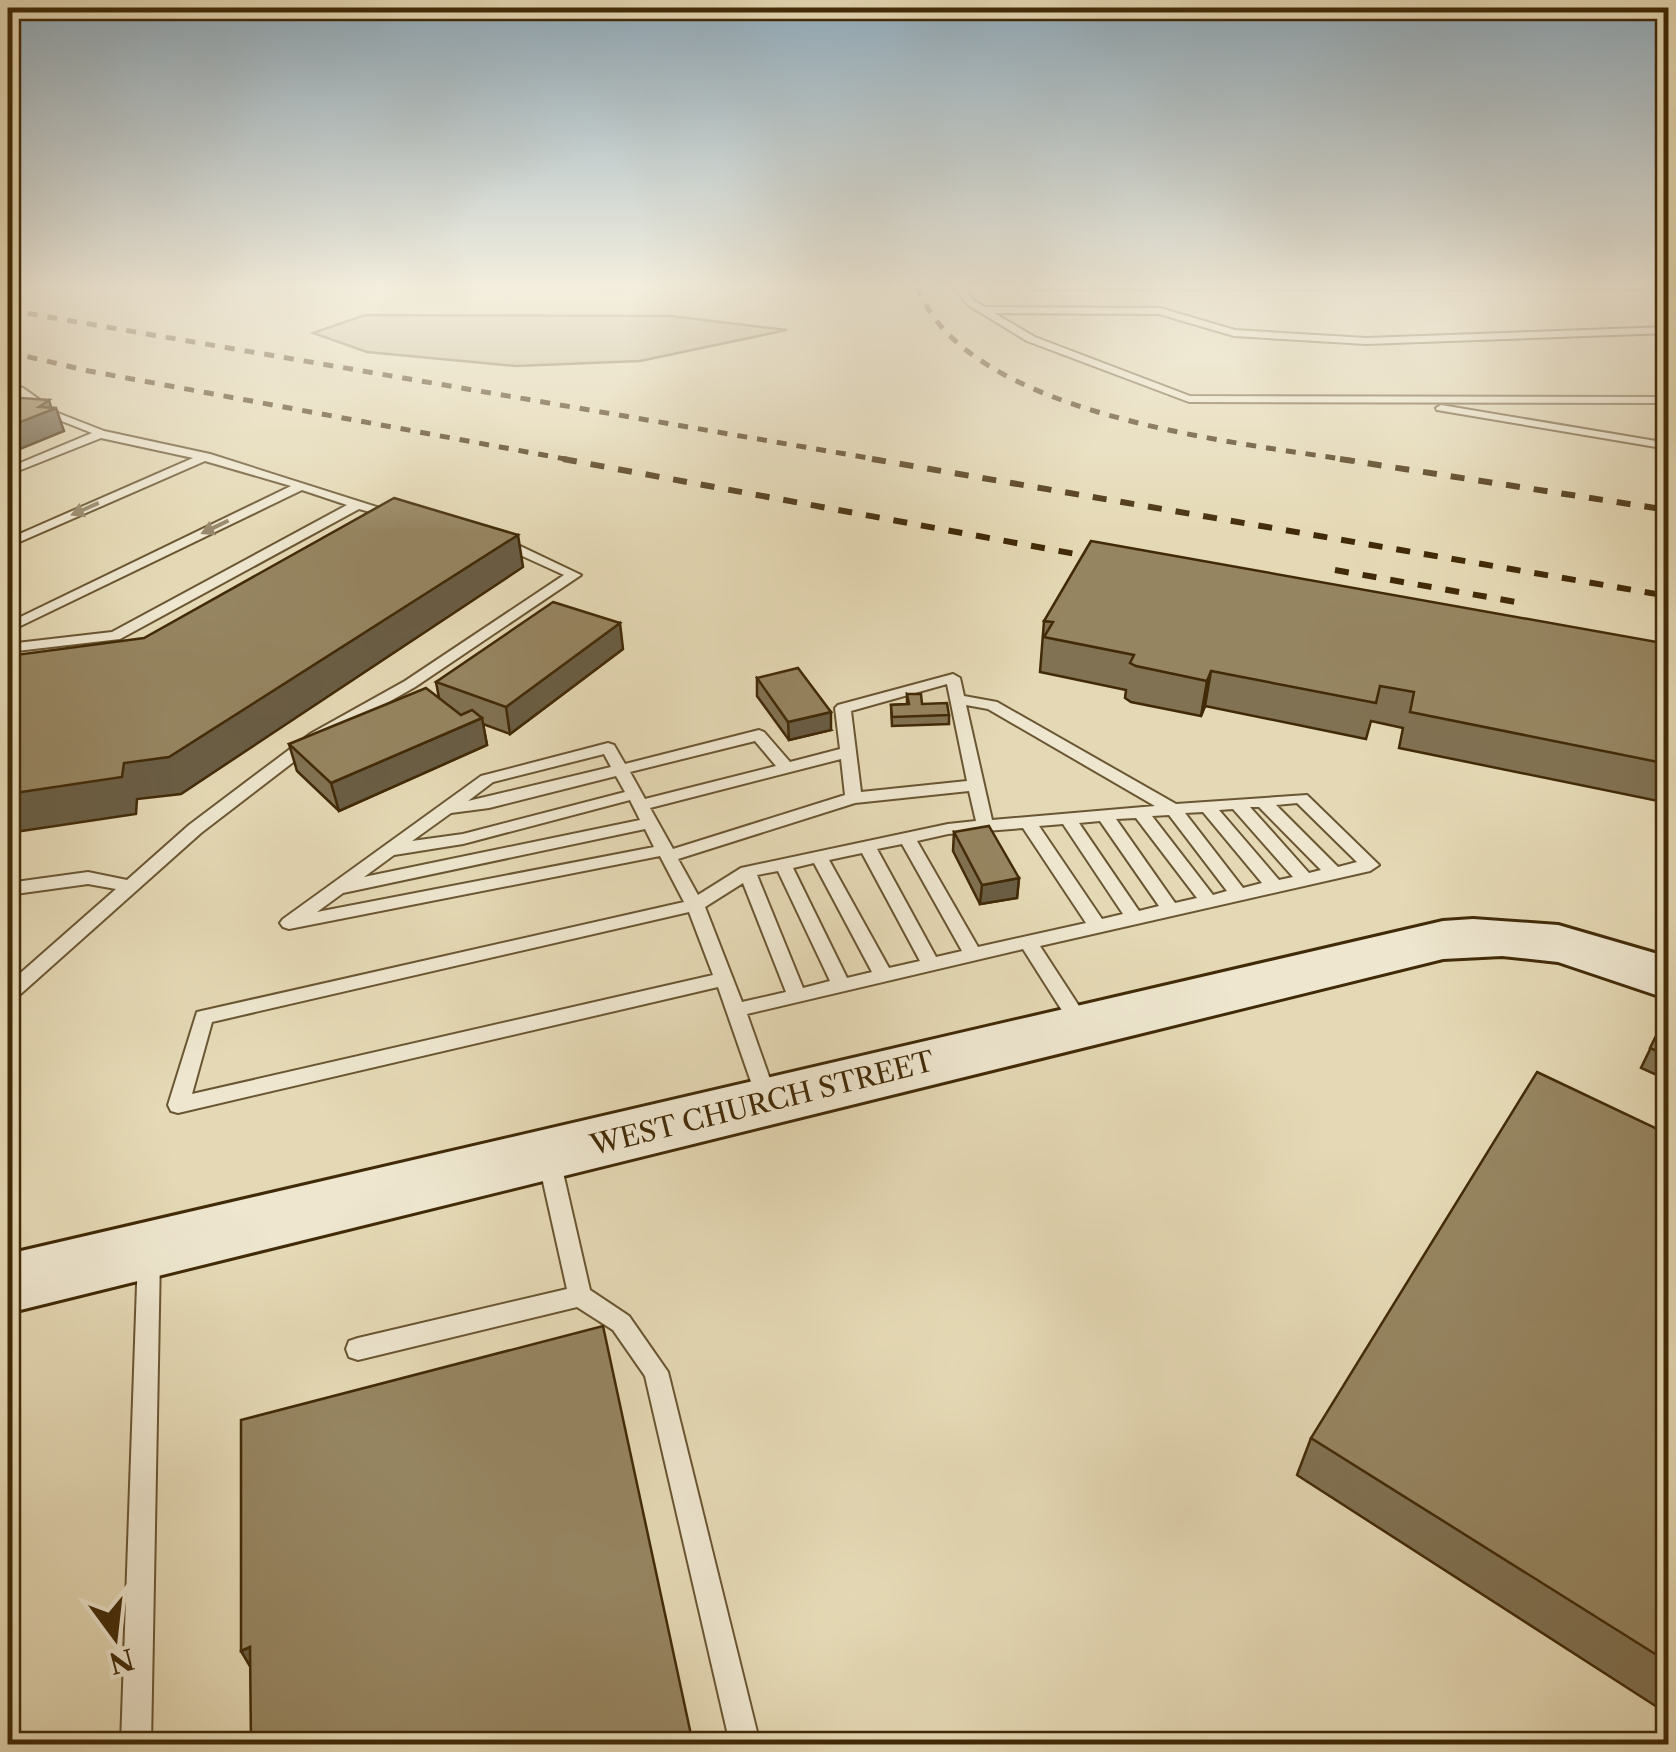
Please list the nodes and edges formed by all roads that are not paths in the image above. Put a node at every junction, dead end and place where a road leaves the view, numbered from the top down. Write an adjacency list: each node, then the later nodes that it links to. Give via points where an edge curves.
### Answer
1 (1107, 368): 3 (lane, via 1189,399)
2 (8, 386): 5 (lane)
3 (1386, 399): 4 (lane); 8 (lane)
4 (1668, 400)
5 (36, 402): 6 (lane); 7 (lane)
6 (22, 406)
7 (100, 434): 9 (lane); 10 (lane)
8 (1668, 446)
9 (206, 456): 11 (lane); 15 (lane, one-way to 15)
10 (8, 472)
11 (302, 485): 12 (lane); 16 (lane, one-way to 16)
12 (356, 506): 13 (lane); 17 (lane, via 115,636)
13 (408, 518)
14 (488, 537): 44 (lane, via 574,575 410,684 316,737)
15 (8, 543)
16 (8, 628)
17 (8, 648)
18 (958, 699): 19 (lane, via 953,678 843,708); 22 (lane); 28 (lane, via 992,704)
19 (848, 752): 20 (lane); 23 (lane)
20 (786, 768): 21 (lane, via 759,735); 24 (lane)
21 (621, 770): 24 (lane); 37 (lane, via 608,748 487,779)
22 (976, 786): 23 (lane); 34 (lane)
23 (853, 798): 38 (lane)
24 (638, 799): 33 (lane); 37 (lane, via 463,840)
25 (1263, 801): 26 (lane); 42 (lane); 42 (lane, via 1301,798 1370,866)
26 (1238, 804): 27 (lane); 43 (lane)
27 (1207, 806): 28 (lane); 45 (lane)
28 (1173, 809): 29 (lane); 48 (lane)
29 (1140, 812): 30 (lane); 49 (lane)
30 (1104, 815): 31 (lane); 51 (lane)
31 (1067, 818): 32 (lane); 52 (lane)
32 (1028, 822): 34 (lane); 53 (lane)
33 (650, 823): 38 (lane); 46 (lane)
34 (985, 826): 35 (lane)
35 (906, 838): 36 (lane); 55 (lane)
36 (866, 846): 39 (lane); 56 (lane)
37 (389, 850): 46 (lane)
38 (666, 853): 46 (lane, via 290,923); 50 (lane)
39 (819, 856): 40 (lane); 57 (lane)
40 (782, 864): 41 (lane); 60 (lane)
41 (747, 872): 50 (lane); 62 (lane)
42 (1334, 874): 43 (lane)
43 (1306, 880): 45 (lane)
44 (130, 886): 47 (lane, via 88,878); 61 (lane)
45 (1274, 887): 48 (lane)
46 (337, 888)
47 (8, 889)
48 (1239, 895): 49 (lane)
49 (1208, 902): 51 (lane)
50 (696, 905): 58 (lane); 58 (lane, via 204,1017 178,1105)
51 (1171, 910): 52 (lane)
52 (1135, 918): 53 (lane)
53 (1098, 926): 54 (lane)
54 (1028, 942): 55 (lane); 64 (lane)
55 (973, 954): 56 (lane)
56 (931, 964): 57 (lane)
57 (883, 975): 60 (lane)
58 (724, 978): 63 (lane)
59 (1668, 979): 64 (street, WEST CHURCH STREET, via 1592,950 1482,935)
60 (841, 985): 62 (lane)
61 (8, 994)
62 (796, 995): 63 (lane)
63 (736, 1010): 65 (lane)
64 (1082, 1027): 65 (street, WEST CHURCH STREET)
65 (768, 1101): 66 (street, WEST CHURCH STREET)
66 (548, 1154): 67 (street, WEST CHURCH STREET); 69 (lane)
67 (149, 1250): 68 (street, WEST CHURCH STREET); 71 (lane)
68 (8, 1284)
69 (580, 1296): 70 (lane); 72 (lane, via 622,1324 656,1372)
70 (358, 1349)
71 (136, 1744)
72 (745, 1744)

